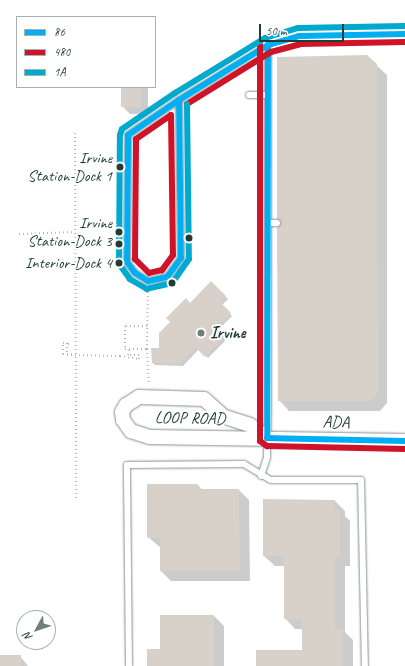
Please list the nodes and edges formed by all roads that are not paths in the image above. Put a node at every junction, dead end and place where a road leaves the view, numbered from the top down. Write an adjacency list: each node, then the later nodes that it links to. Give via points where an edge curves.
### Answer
1 (405, 34): 2 (street, via 299,36)
2 (268, 46): 4 (lane); 5 (lane)
3 (249, 95): 4 (lane)
4 (268, 95): 6 (lane)
5 (179, 100): 5 (lane, via 128,135 127,262 135,273 148,281 167,277 181,258)
6 (268, 223): 7 (lane); 8 (lane)
7 (277, 224)
8 (267, 438): 8 (street, LOOP ROAD, via 250,425 223,416 204,399 150,396 131,400 122,412 128,428 149,437); 9 (street, ADA); 10 (lane, via 267,457)
9 (405, 441)
10 (261, 476): 11 (lane, via 244,464 127,465); 12 (lane, via 270,480 361,480)
11 (129, 666)
12 (365, 666)

